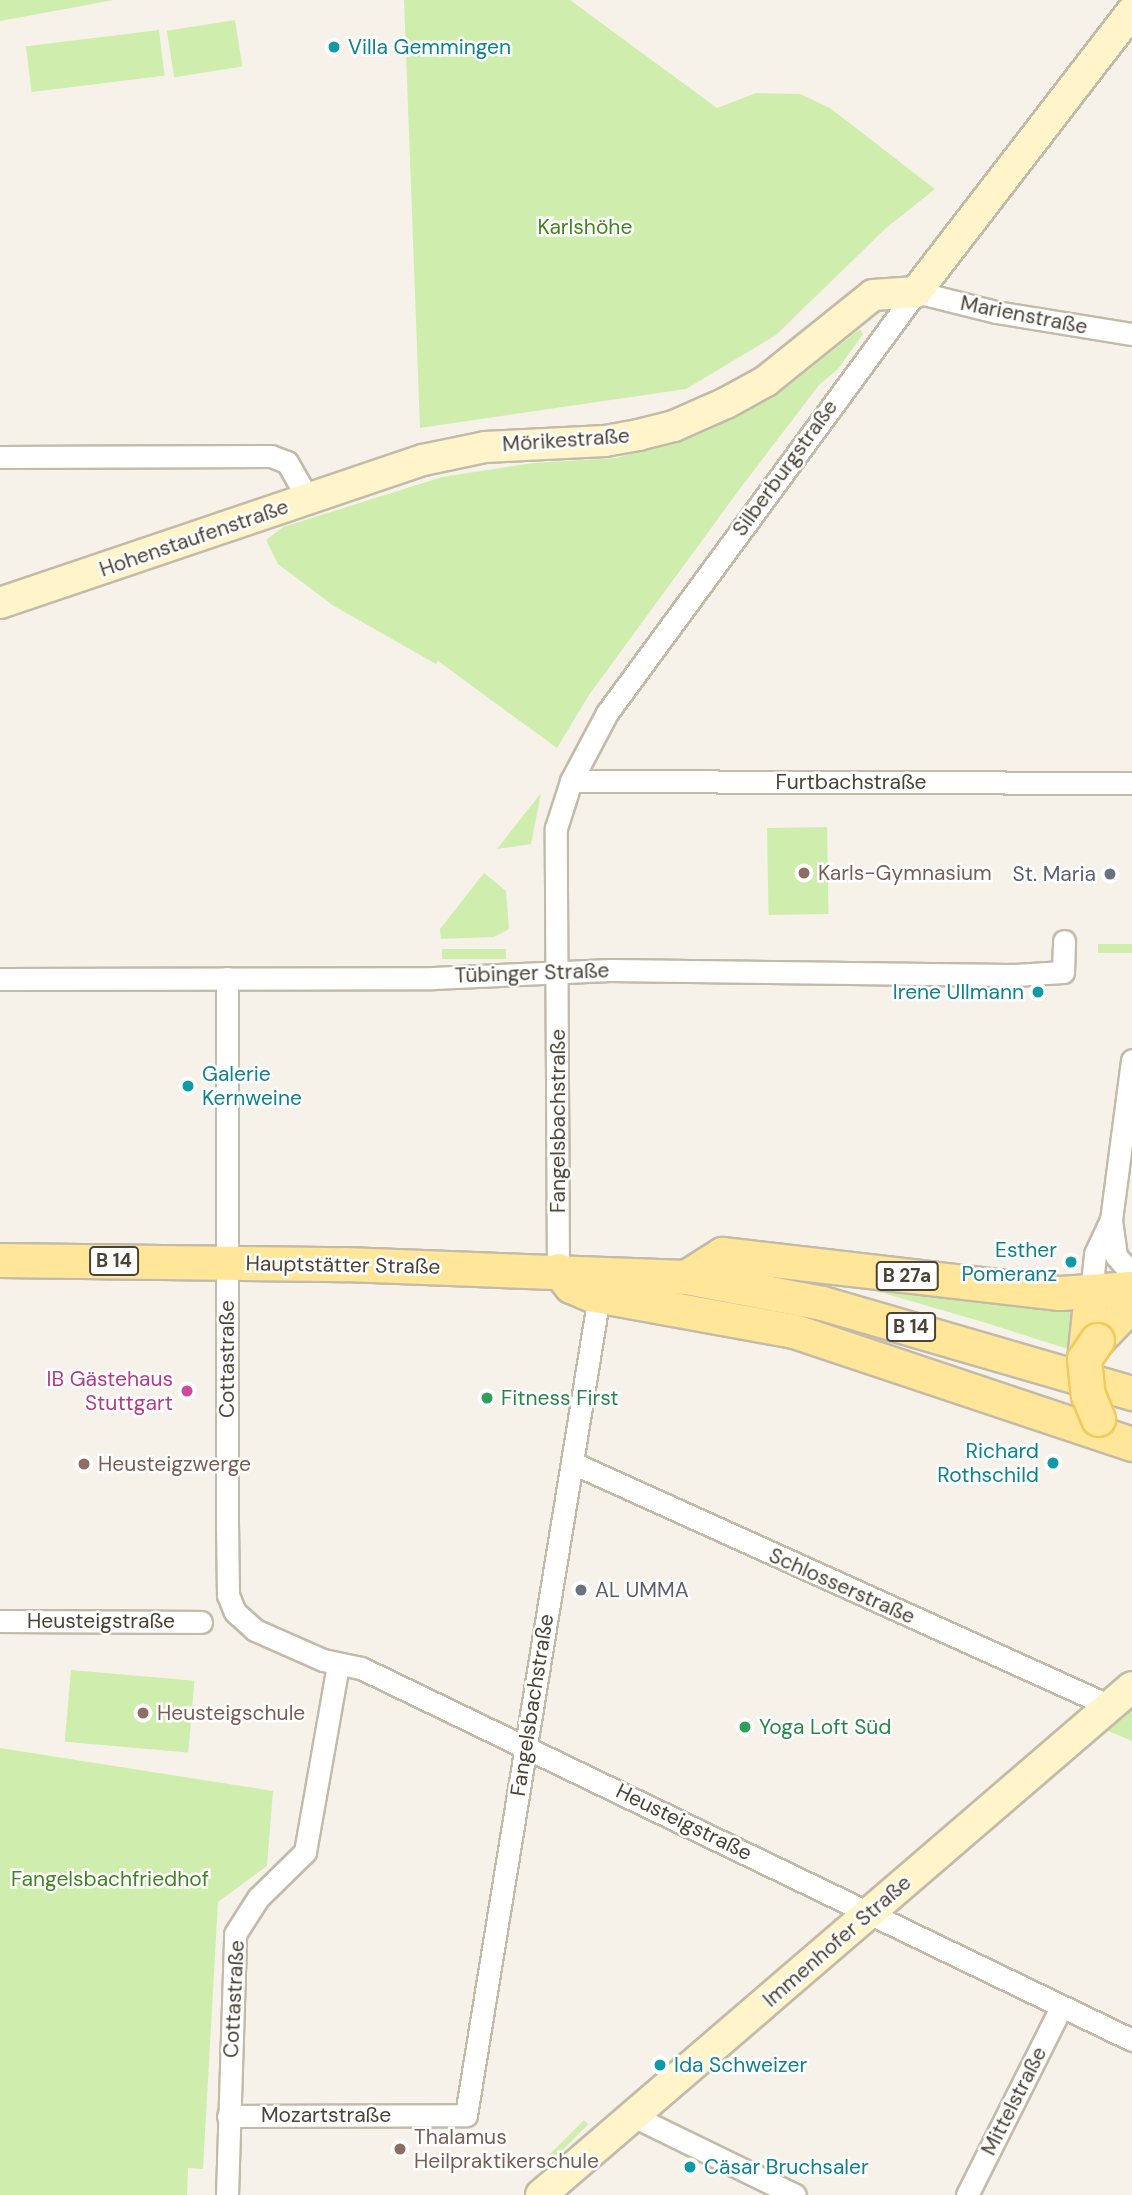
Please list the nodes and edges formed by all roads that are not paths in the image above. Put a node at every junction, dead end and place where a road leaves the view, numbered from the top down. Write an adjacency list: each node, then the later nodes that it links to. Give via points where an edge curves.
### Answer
1 (1132, 12): 2 (street, Silberburgstraße)
2 (916, 292): 3 (street, Marienstraße, via 996,312); 5 (street, Mörikestraße, via 873,295 766,381 674,426 605,441 485,446); 8 (street, Silberburgstraße, via 607,713)
3 (1132, 334)
4 (0, 457): 6 (street, via 271,456 287,462)
5 (387, 473): 6 (street, Hohenstaufenstraße)
6 (308, 499): 7 (street, Hohenstaufenstraße)
7 (0, 603)
8 (571, 781): 9 (street, Furtbachstraße); 11 (street, Silberburgstraße, via 556,828)
9 (1132, 783)
10 (1064, 941): 11 (street, Tübinger Straße, via 1063,972)
11 (558, 972): 12 (street, Tübinger Straße); 18 (street, Fangelsbachstraße)
12 (227, 978): 13 (street, Tübinger Straße); 17 (street, Cottastraße)
13 (0, 979)
14 (1132, 1060): 15 (street)
15 (1111, 1220): 19 (street, via 1116,1256); 22 (street, via 1095,1254)
16 (0, 1260): 17 (main road, Hauptstätter Straße / B 14)
17 (227, 1262): 18 (main road, Hauptstätter Straße / B 14); 29 (street, Cottastraße, via 228,1595)
18 (558, 1270): 20 (main road, Hauptstätter Straße / B 14); 23 (main road, via 571,1286)
19 (1132, 1274)
20 (686, 1277): 22 (main road, B 27a, via 722,1254); 26 (main road, Hauptstätter Straße / B 14, via 822,1303)
21 (1132, 1288): 22 (main road, B 27a)
22 (1091, 1293): 25 (main road)
23 (599, 1296): 27 (main road, via 794,1331); 28 (street, Fangelsbachstraße)
24 (1132, 1304): 25 (main road)
25 (1089, 1345): 27 (main road, bridge, via 1088,1395 1098,1419)
26 (1132, 1393)
27 (1128, 1443)
28 (575, 1464): 34 (street, Schlosserstraße); 35 (street, Fangelsbachstraße)
29 (235, 1612): 32 (street, Heusteigstraße, via 254,1630)
30 (0, 1621): 31 (street, Heusteigstraße)
31 (201, 1622)
32 (338, 1664): 35 (street, Heusteigstraße, via 361,1668); 40 (street, Cottastraße, via 305,1853 258,1898 235,1934)
33 (1132, 1687): 34 (street, Immenhofer Straße)
34 (1110, 1706): 36 (street, Immenhofer Straße)
35 (526, 1746): 36 (street, Heusteigstraße); 39 (street, Fangelsbachstraße)
36 (870, 1912): 37 (street, Heusteigstraße); 41 (street, Immenhofer Straße)
37 (1061, 2007): 38 (street, Heusteigstraße); 45 (street, Mittelstraße)
38 (1132, 2040)
39 (466, 2115): 40 (street, Mozartstraße)
40 (228, 2116): 42 (street, Cottastraße)
41 (633, 2116): 43 (street, Immenhofer Straße); 44 (street)
42 (227, 2195)
43 (541, 2195)
44 (795, 2195)
45 (967, 2195)

